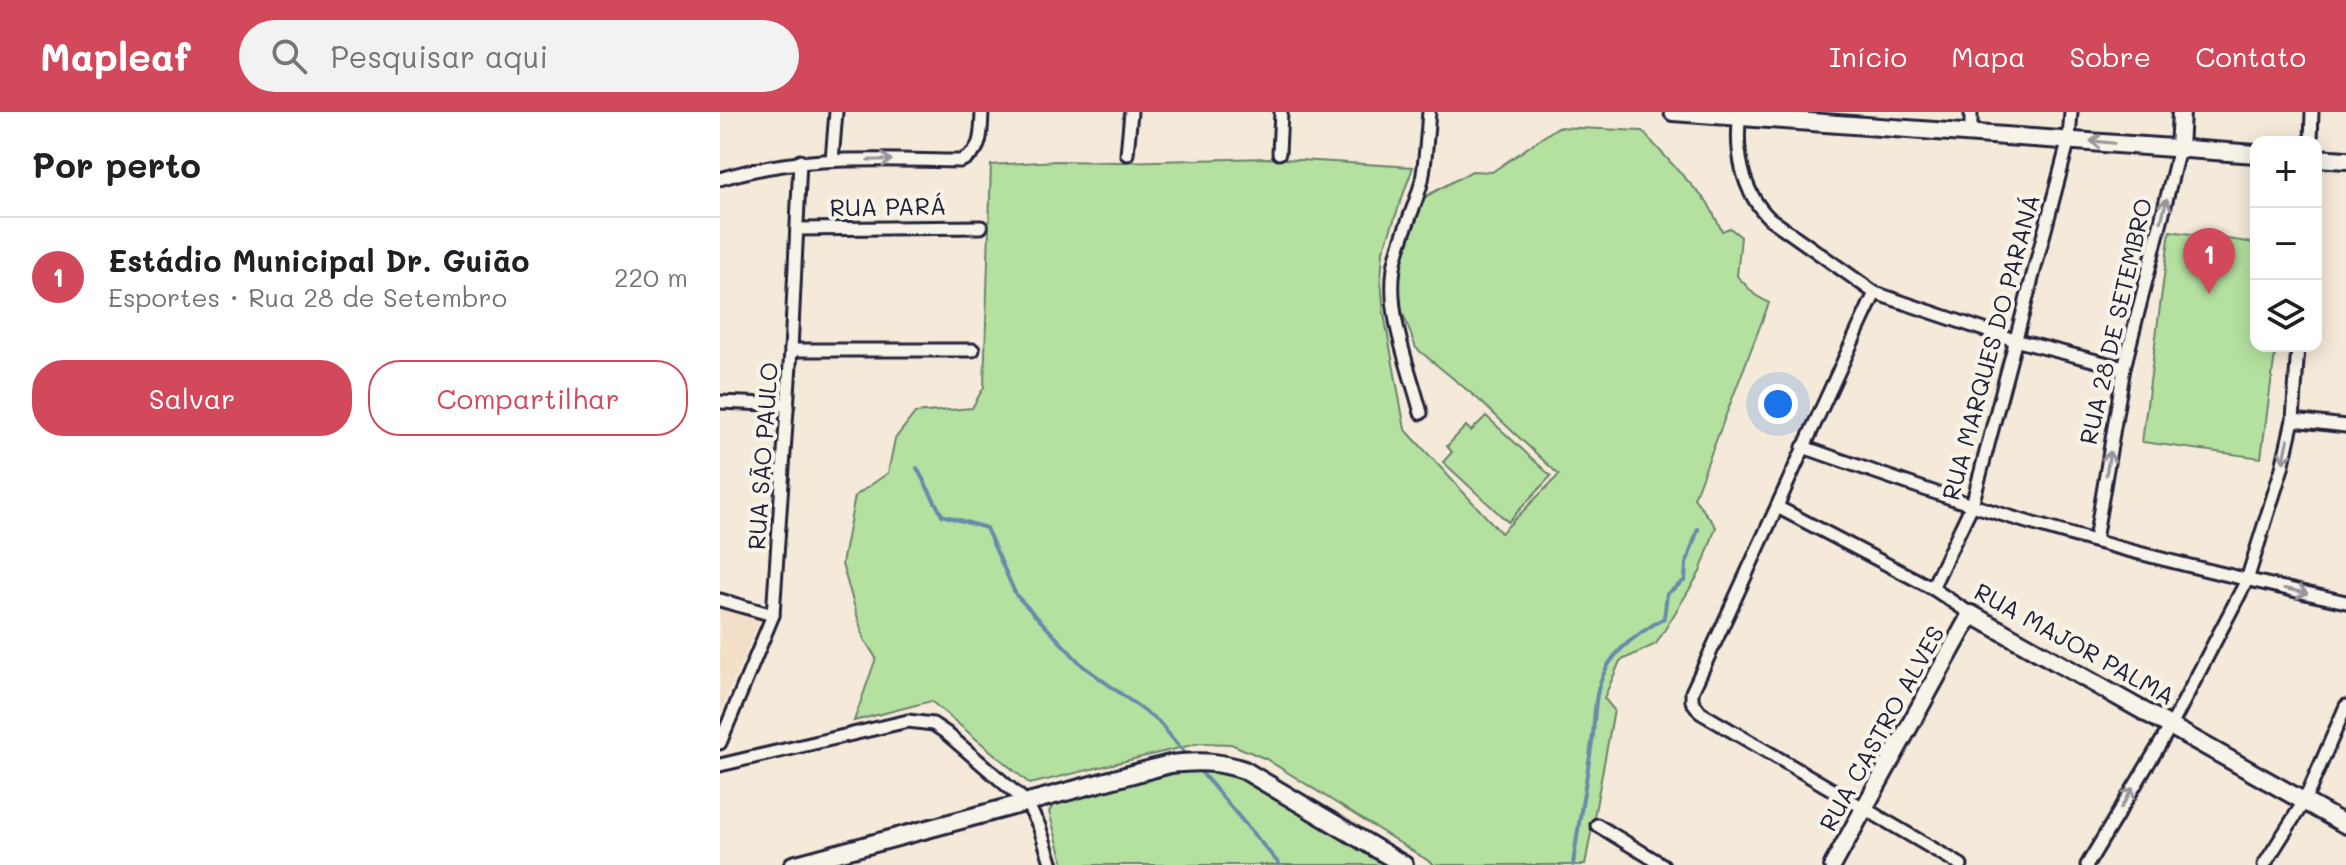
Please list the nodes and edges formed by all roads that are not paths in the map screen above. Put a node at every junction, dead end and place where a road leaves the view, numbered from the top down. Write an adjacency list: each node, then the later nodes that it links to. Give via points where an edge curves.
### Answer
1 (836, 112): 20 (street)
2 (982, 112): 20 (street, one-way to 2, via 960,161 977,151)
3 (1131, 112): 17 (street)
4 (1281, 112): 16 (street)
5 (1429, 112): 34 (street, via 1421,181 1394,268 1393,302)
6 (1673, 112): 11 (street)
7 (1971, 112): 12 (street)
8 (2071, 112): 14 (street, RUA MARQUES DO PARANÁ)
9 (2181, 112): 15 (street, RUA 28 DE SETEMBRO)
10 (2312, 112): 13 (street)
11 (1739, 115): 12 (street); 26 (street, via 1738,144 1754,203)
12 (1971, 132): 14 (street)
13 (2311, 136)
14 (2069, 139): 15 (street, one-way to 14); 27 (street, RUA MARQUES DO PARANÁ)
15 (2179, 149): 18 (street); 31 (street, RUA 28 DE SETEMBRO, one-way to 15)
16 (1279, 153)
17 (1127, 154)
18 (2250, 154)
19 (2322, 158): 21 (street)
20 (832, 160): 22 (street)
21 (2346, 160)
22 (800, 161): 23 (street); 25 (street, RUA SÃO PAULO)
23 (720, 179)
24 (981, 227): 25 (street, RUA PARÁ)
25 (797, 229): 28 (street, RUA SÃO PAULO)
26 (1875, 293): 27 (street); 37 (street)
27 (2014, 340): 31 (street); 38 (street, RUA MARQUES DO PARANÁ)
28 (791, 350): 29 (street); 33 (street, RUA SÃO PAULO)
29 (973, 350)
30 (2298, 352): 35 (street)
31 (2124, 368): 40 (street, RUA 28 DE SETEMBRO, one-way to 31)
32 (720, 402): 33 (street)
33 (788, 405): 46 (street, RUA SÃO PAULO)
34 (1421, 413)
35 (2293, 420): 36 (street); 41 (street, one-way to 41)
36 (2346, 426)
37 (1803, 447): 38 (street); 39 (street)
38 (1972, 505): 40 (street); 42 (street, RUA MARQUES DO PARANÁ)
39 (1779, 508): 42 (street, RUA MAJOR PALMA); 53 (street, via 1692,701 1701,713)
40 (2095, 540): 41 (street)
41 (2247, 580): 44 (street, one-way to 44); 48 (street)
42 (1932, 588): 45 (street, RUA MAJOR PALMA)
43 (720, 600): 46 (street)
44 (2346, 602)
45 (1971, 614): 48 (street, RUA MAJOR PALMA); 53 (street, RUA CASTRO ALVES)
46 (773, 615): 49 (street, RUA SÃO PAULO)
47 (2346, 706): 51 (street)
48 (2172, 724): 51 (street, RUA MAJOR PALMA); 62 (street, one-way to 48)
49 (720, 743)
50 (720, 765): 52 (street, via 908,721 933,724)
51 (2305, 800): 55 (street, RUA MAJOR PALMA); 63 (street)
52 (1026, 802): 56 (street); 57 (street); 58 (street, via 1170,764 1221,762 1244,770)
53 (1863, 810): 60 (street, RUA CASTRO ALVES); 61 (street)
54 (1597, 825): 59 (street)
55 (2346, 825)
56 (793, 865)
57 (1052, 865)
58 (1404, 865)
59 (1663, 865)
60 (1833, 865)
61 (1961, 865)
62 (2087, 865)
63 (2264, 865)

